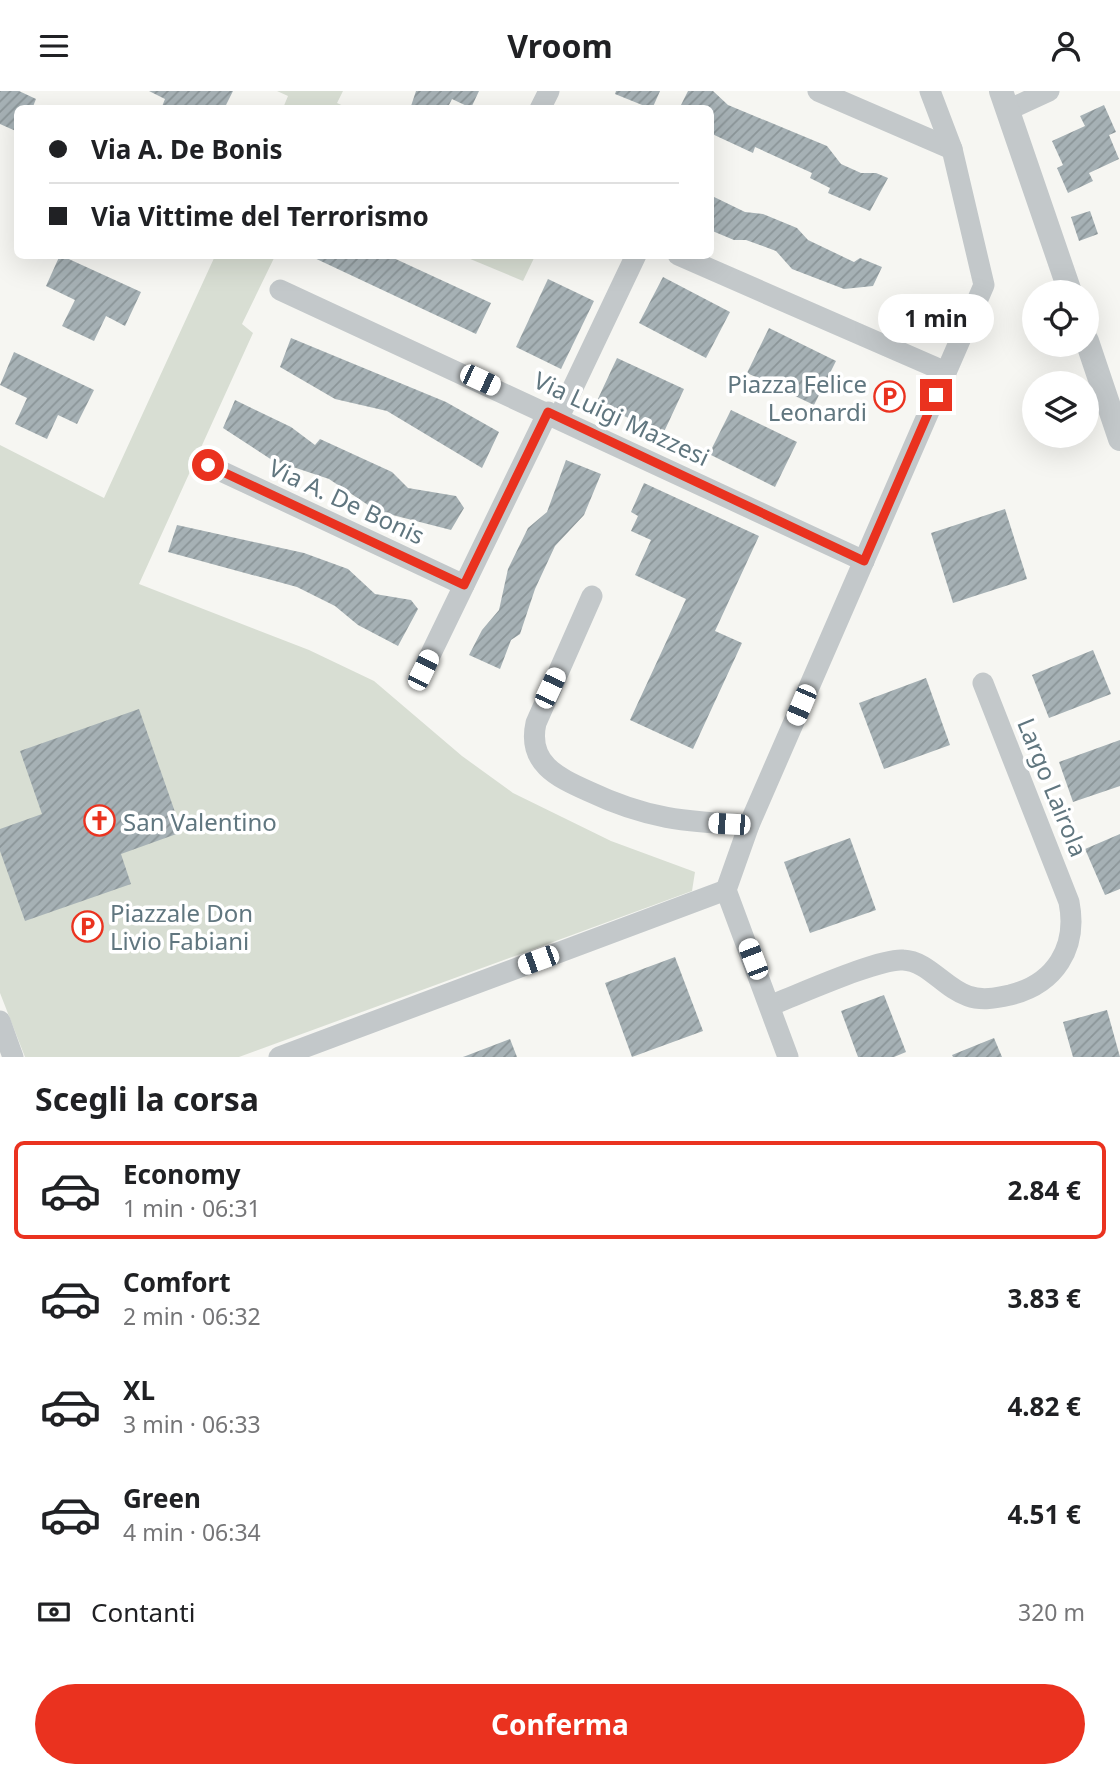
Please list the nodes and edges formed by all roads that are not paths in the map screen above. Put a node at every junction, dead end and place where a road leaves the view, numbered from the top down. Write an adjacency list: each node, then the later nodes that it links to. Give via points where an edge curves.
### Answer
1 (818, 91): 5 (street)
2 (930, 91): 5 (street)
3 (1049, 91): 4 (street)
4 (1005, 100): 8 (street)
5 (952, 149): 11 (street, via 984,285)
6 (634, 259): 12 (street)
7 (687, 259): 11 (street)
8 (1066, 280)
9 (280, 290): 12 (street, Via Luigi Mazzesi)
10 (1092, 357): 13 (street)
11 (946, 372): 15 (street)
12 (554, 415): 15 (street, Via Luigi Mazzesi); 16 (street)
13 (1120, 439)
14 (208, 465): 16 (street, Via A. De Bonis)
15 (864, 561): 20 (street)
16 (464, 585): 18 (street)
17 (592, 596): 20 (street, via 536,723 534,745 542,763 561,779 643,814 689,823)
18 (423, 670)
19 (983, 683): 22 (street, Largo Lairola, via 1070,910 1071,933 1063,959 1046,978 1025,991 985,999 967,996 919,964 897,960)
20 (749, 825): 21 (street)
21 (726, 890): 22 (street); 25 (street)
22 (771, 1005): 26 (street)
23 (0, 1021): 24 (street)
24 (13, 1057)
25 (279, 1057)
26 (789, 1057)

